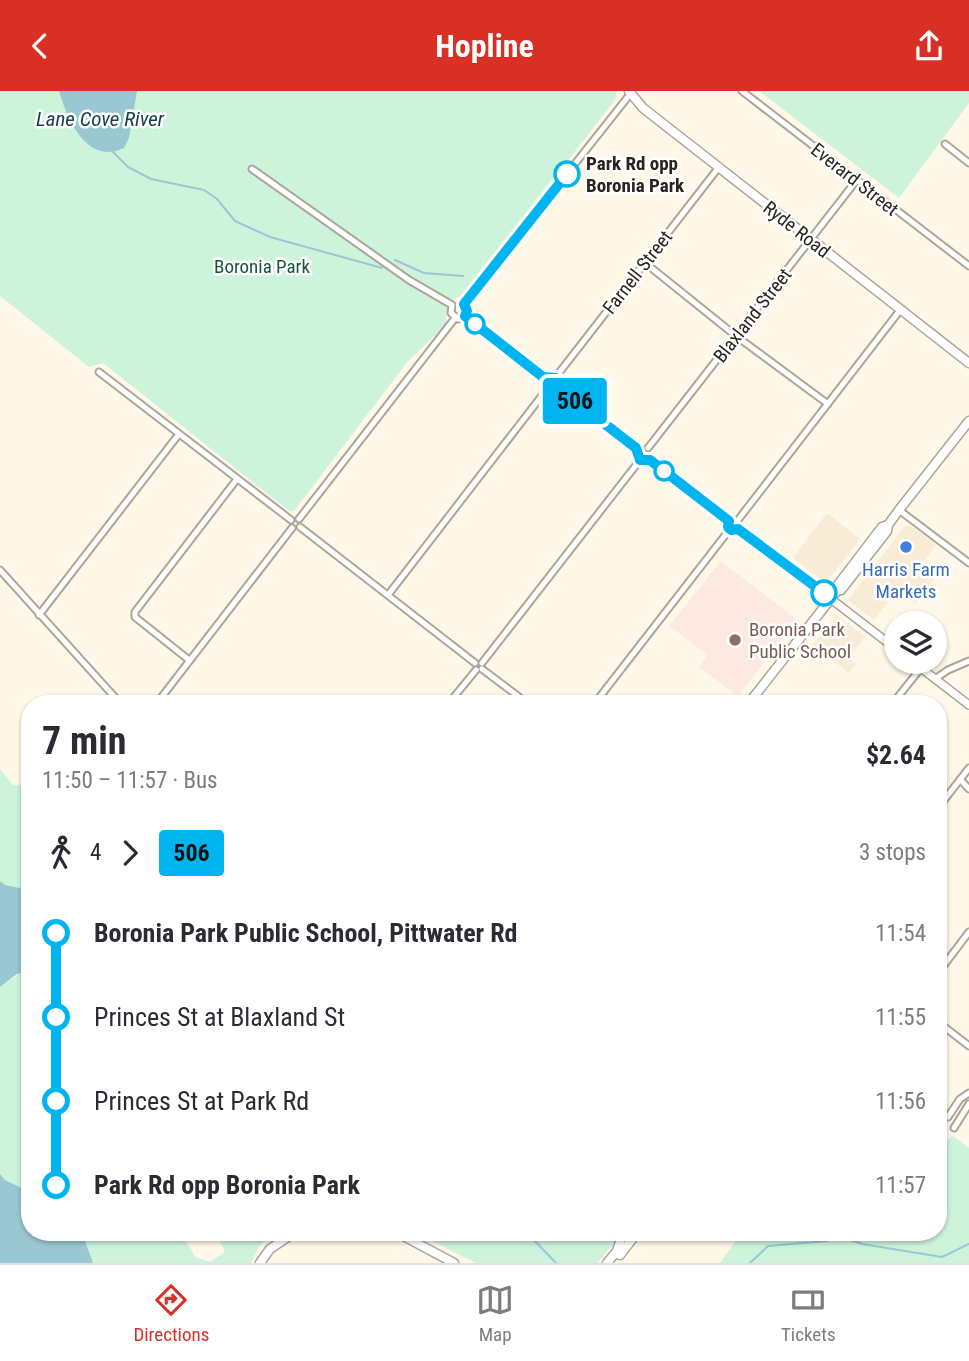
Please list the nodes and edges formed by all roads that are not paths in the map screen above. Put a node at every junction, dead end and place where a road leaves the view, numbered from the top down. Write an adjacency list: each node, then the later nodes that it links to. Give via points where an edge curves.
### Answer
1 (742, 91): 7 (street, Everard Street)
2 (630, 92): 5 (main road, Ryde Road, via 643,108); 11 (street)
3 (945, 143): 4 (street)
4 (969, 163)
5 (719, 167): 8 (main road, Ryde Road); 9 (street, Farnell Street)
6 (252, 169): 12 (street, via 409,280)
7 (856, 181): 8 (street, Blaxland Street); 10 (street, Everard Street)
8 (810, 239): 13 (main road, Ryde Road); 16 (street, Blaxland Street)
9 (644, 262): 16 (street); 19 (street, Farnell Street)
10 (969, 266)
11 (464, 304): 12 (street); 14 (street)
12 (452, 305): 15 (street)
13 (901, 309): 17 (main road, Ryde Road); 23 (street)
14 (465, 316): 15 (street); 20 (street)
15 (455, 318): 32 (street)
16 (736, 336): 23 (street); 26 (street, Blaxland Street)
17 (969, 363)
18 (99, 372): 25 (street)
19 (555, 378): 20 (street); 21 (street)
20 (546, 379): 22 (street)
21 (557, 387): 22 (street); 27 (street)
22 (547, 389): 42 (street)
23 (828, 404): 34 (street)
24 (969, 421): 31 (main road)
25 (179, 434): 30 (street); 44 (street)
26 (648, 448): 27 (street); 28 (street)
27 (638, 450): 29 (street)
28 (648, 459): 29 (street); 35 (street)
29 (640, 460): 48 (street)
30 (237, 479): 33 (street); 46 (street, via 135,612 135,617)
31 (899, 510): 40 (street); 43 (main road)
32 (299, 519): 33 (street); 36 (street)
33 (291, 520): 37 (street)
34 (738, 520): 35 (street); 39 (street)
35 (729, 521): 38 (street)
36 (300, 527): 37 (street); 42 (street)
37 (292, 528): 46 (street)
38 (730, 529): 39 (street); 56 (street)
39 (738, 529): 43 (street)
40 (969, 563)
41 (0, 570): 44 (street)
42 (388, 595): 48 (street)
43 (831, 599): 45 (street); 57 (main road)
44 (39, 615): 52 (street)
45 (884, 640)
46 (189, 660): 53 (street)
47 (969, 661): 51 (street)
48 (479, 666): 54 (street); 55 (street)
49 (916, 674): 58 (street)
50 (929, 674): 51 (street)
51 (936, 679): 59 (street)
52 (113, 695)
53 (164, 695)
54 (455, 695)
55 (517, 695)
56 (601, 695)
57 (755, 695)
58 (899, 695)
59 (969, 705)
60 (969, 768): 61 (street)
61 (960, 779): 62 (street); 63 (street)
62 (969, 789)
63 (947, 796)
64 (969, 933): 65 (street)
65 (947, 961)
66 (947, 1029): 67 (street)
67 (969, 1046)
68 (969, 1093): 70 (street)
69 (969, 1104): 71 (street)
70 (948, 1117)
71 (954, 1128)
72 (276, 1241): 79 (main road)
73 (282, 1241): 79 (main road)
74 (414, 1241): 78 (main road)
75 (421, 1241): 78 (main road)
76 (620, 1241): 81 (main road)
77 (630, 1241): 81 (main road)
78 (432, 1250): 80 (main road)
79 (258, 1263)
80 (454, 1263)
81 (610, 1263)

